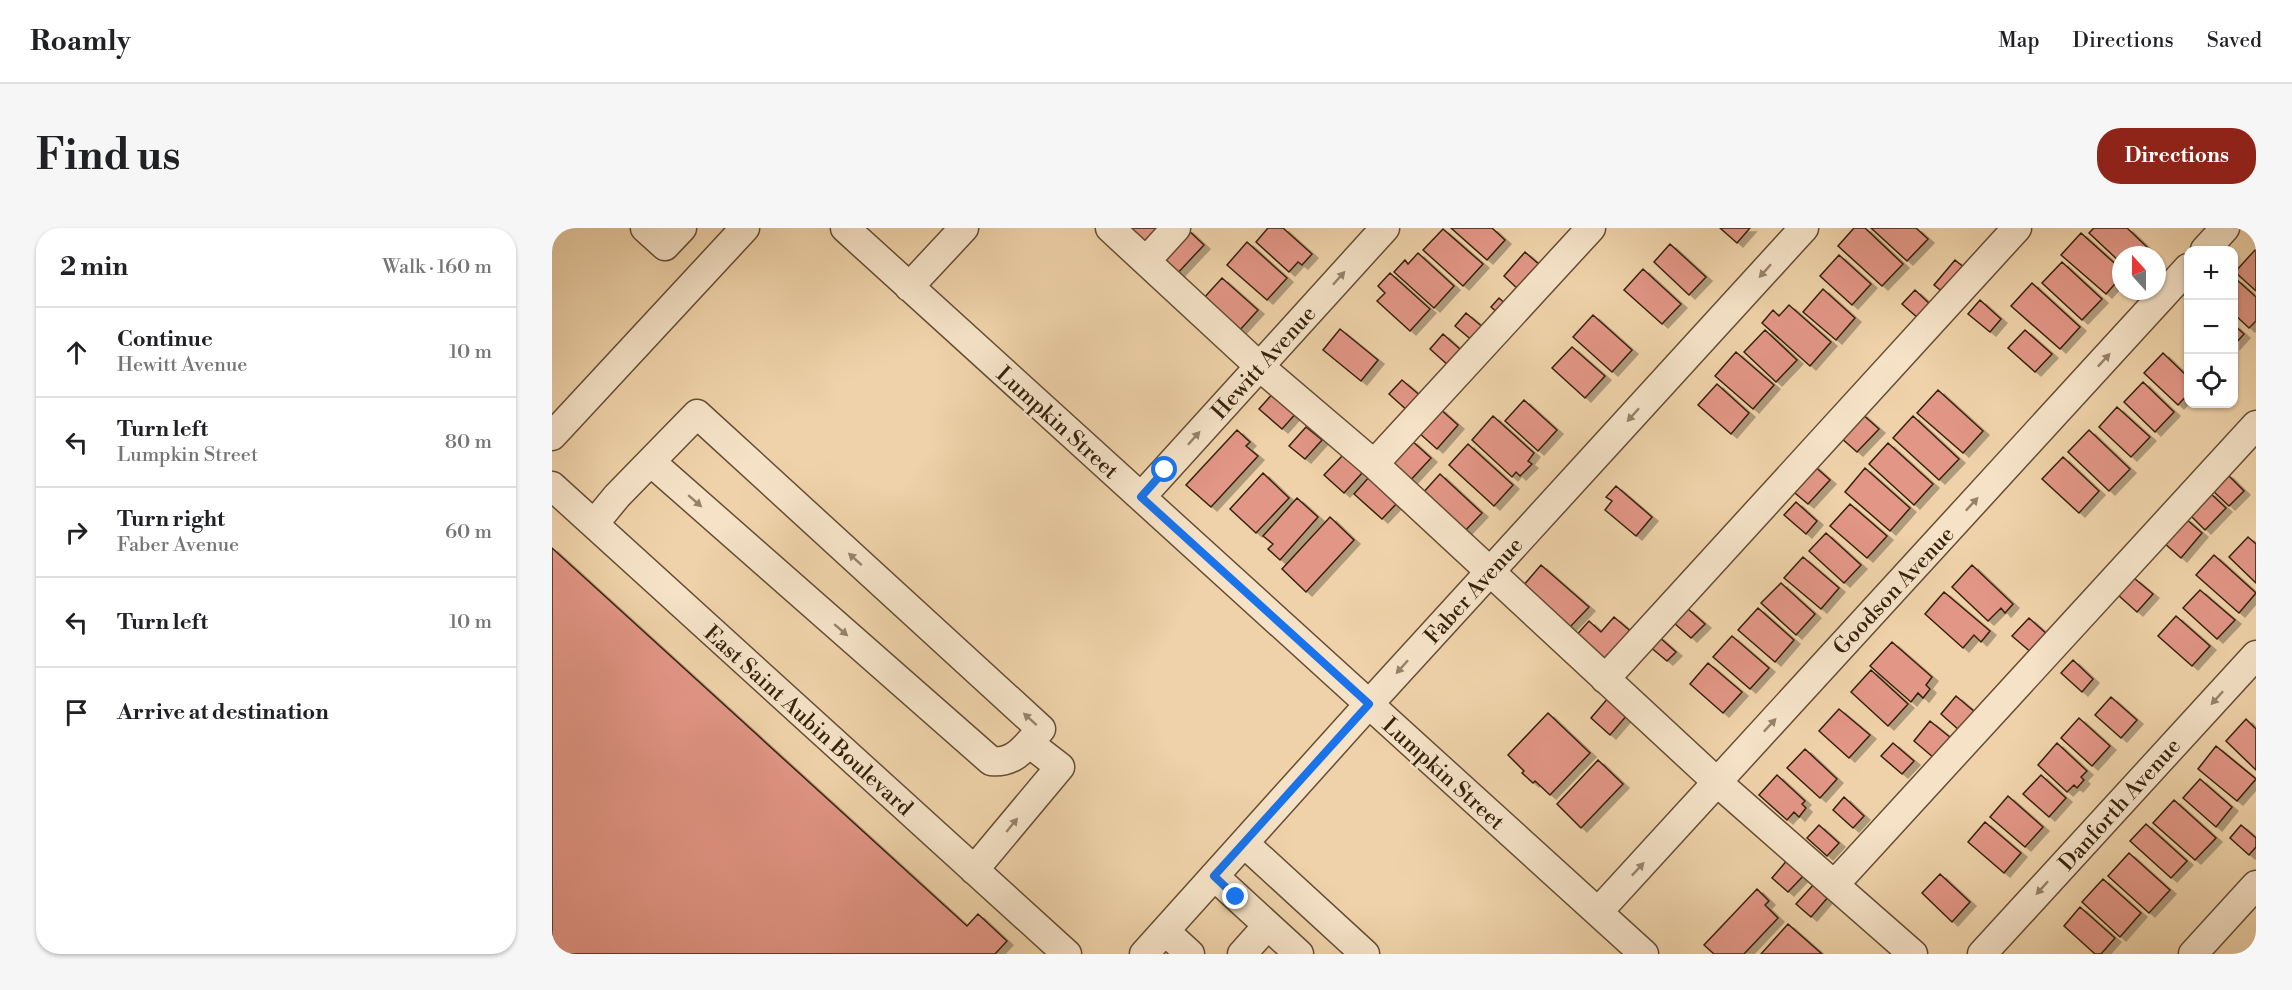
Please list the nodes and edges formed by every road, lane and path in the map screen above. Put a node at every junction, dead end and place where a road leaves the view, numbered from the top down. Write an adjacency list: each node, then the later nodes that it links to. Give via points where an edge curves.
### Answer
1 (645, 228): 2 (street, via 665,246)
2 (682, 228)
3 (744, 228): 19 (street)
4 (845, 228): 16 (street, Lumpkin Street)
5 (964, 228): 16 (street)
6 (1110, 228): 14 (street)
7 (1176, 228): 14 (street)
8 (1385, 228): 17 (street, Hewitt Avenue, one-way to 8)
9 (1591, 228): 21 (street)
10 (1804, 228): 25 (street, Faber Avenue, one-way to 25)
11 (2017, 228): 27 (street)
12 (2225, 228): 13 (street)
13 (2209, 246)
14 (1146, 261): 17 (street)
15 (2184, 272): 30 (street, Goodson Avenue, one-way to 15)
16 (909, 287): 23 (street, Lumpkin Street)
17 (1259, 366): 21 (street); 23 (street, Hewitt Avenue, one-way to 17)
18 (2256, 425): 34 (street)
19 (552, 436)
20 (651, 462): 24 (street); 29 (street, one-way to 29, via 991,761 1002,763 1014,758); 29 (street, one-way to 20, via 1041,729 696,414)
21 (1374, 464): 25 (street)
22 (552, 486): 24 (street, East Saint Aubin Boulevard)
23 (1141, 497): 28 (street, Lumpkin Street)
24 (594, 524): 32 (street, East Saint Aubin Boulevard)
25 (1490, 572): 27 (street); 28 (street, Faber Avenue, one-way to 28)
26 (2256, 655): 47 (street, Danforth Avenue, one-way to 47)
27 (1605, 679): 30 (street)
28 (1369, 704): 31 (street, Faber Avenue); 36 (street, Lumpkin Street)
29 (1029, 743): 32 (street, one-way to 29, via 1060,767)
30 (1717, 782): 34 (street); 36 (street, Goodson Avenue, one-way to 30)
31 (1244, 843): 33 (street, Faber Avenue); 44 (street)
32 (975, 870): 39 (street, East Saint Aubin Boulevard)
33 (1214, 876): 37 (street); 38 (street, Faber Avenue)
34 (1834, 885): 46 (street)
35 (2256, 885): 48 (street)
36 (1598, 912): 45 (street, Lumpkin Street)
37 (1268, 926): 42 (street); 43 (street)
38 (1165, 931): 40 (street, Faber Avenue); 41 (street)
39 (1067, 954)
40 (1144, 954)
41 (1190, 954)
42 (1242, 954)
43 (1299, 954)
44 (1365, 954)
45 (1644, 954)
46 (1913, 954)
47 (1982, 954)
48 (2193, 954)

